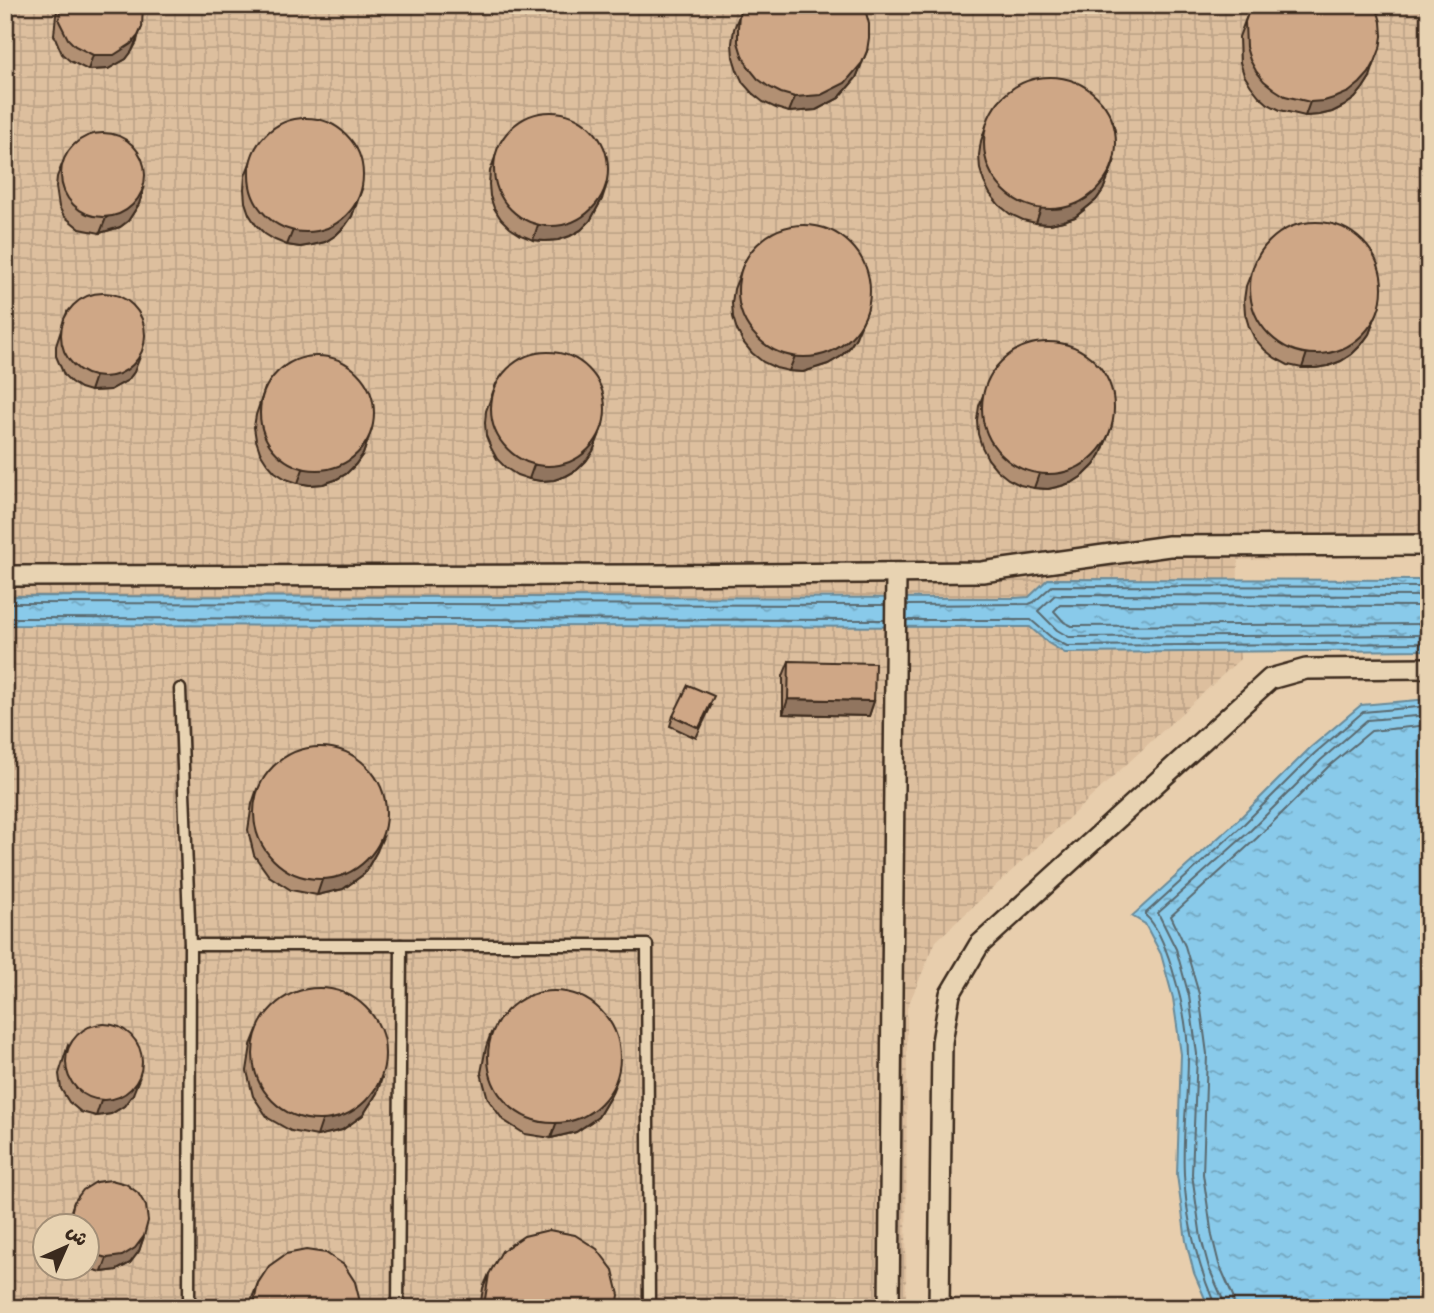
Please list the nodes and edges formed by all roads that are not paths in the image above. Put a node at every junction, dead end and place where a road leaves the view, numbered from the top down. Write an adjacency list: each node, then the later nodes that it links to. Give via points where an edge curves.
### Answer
1 (1429, 545): 3 (street, via 1169,546)
2 (5, 576): 3 (street, via 659,575)
3 (895, 581): 11 (street)
4 (1429, 668): 12 (street, via 1306,669 1270,679 979,945 950,994 942,1042)
5 (180, 689): 6 (lane)
6 (190, 944): 7 (lane); 8 (lane)
7 (401, 945): 9 (lane); 10 (lane, via 646,945)
8 (189, 1308)
9 (398, 1308)
10 (649, 1308)
11 (889, 1308)
12 (939, 1308)

